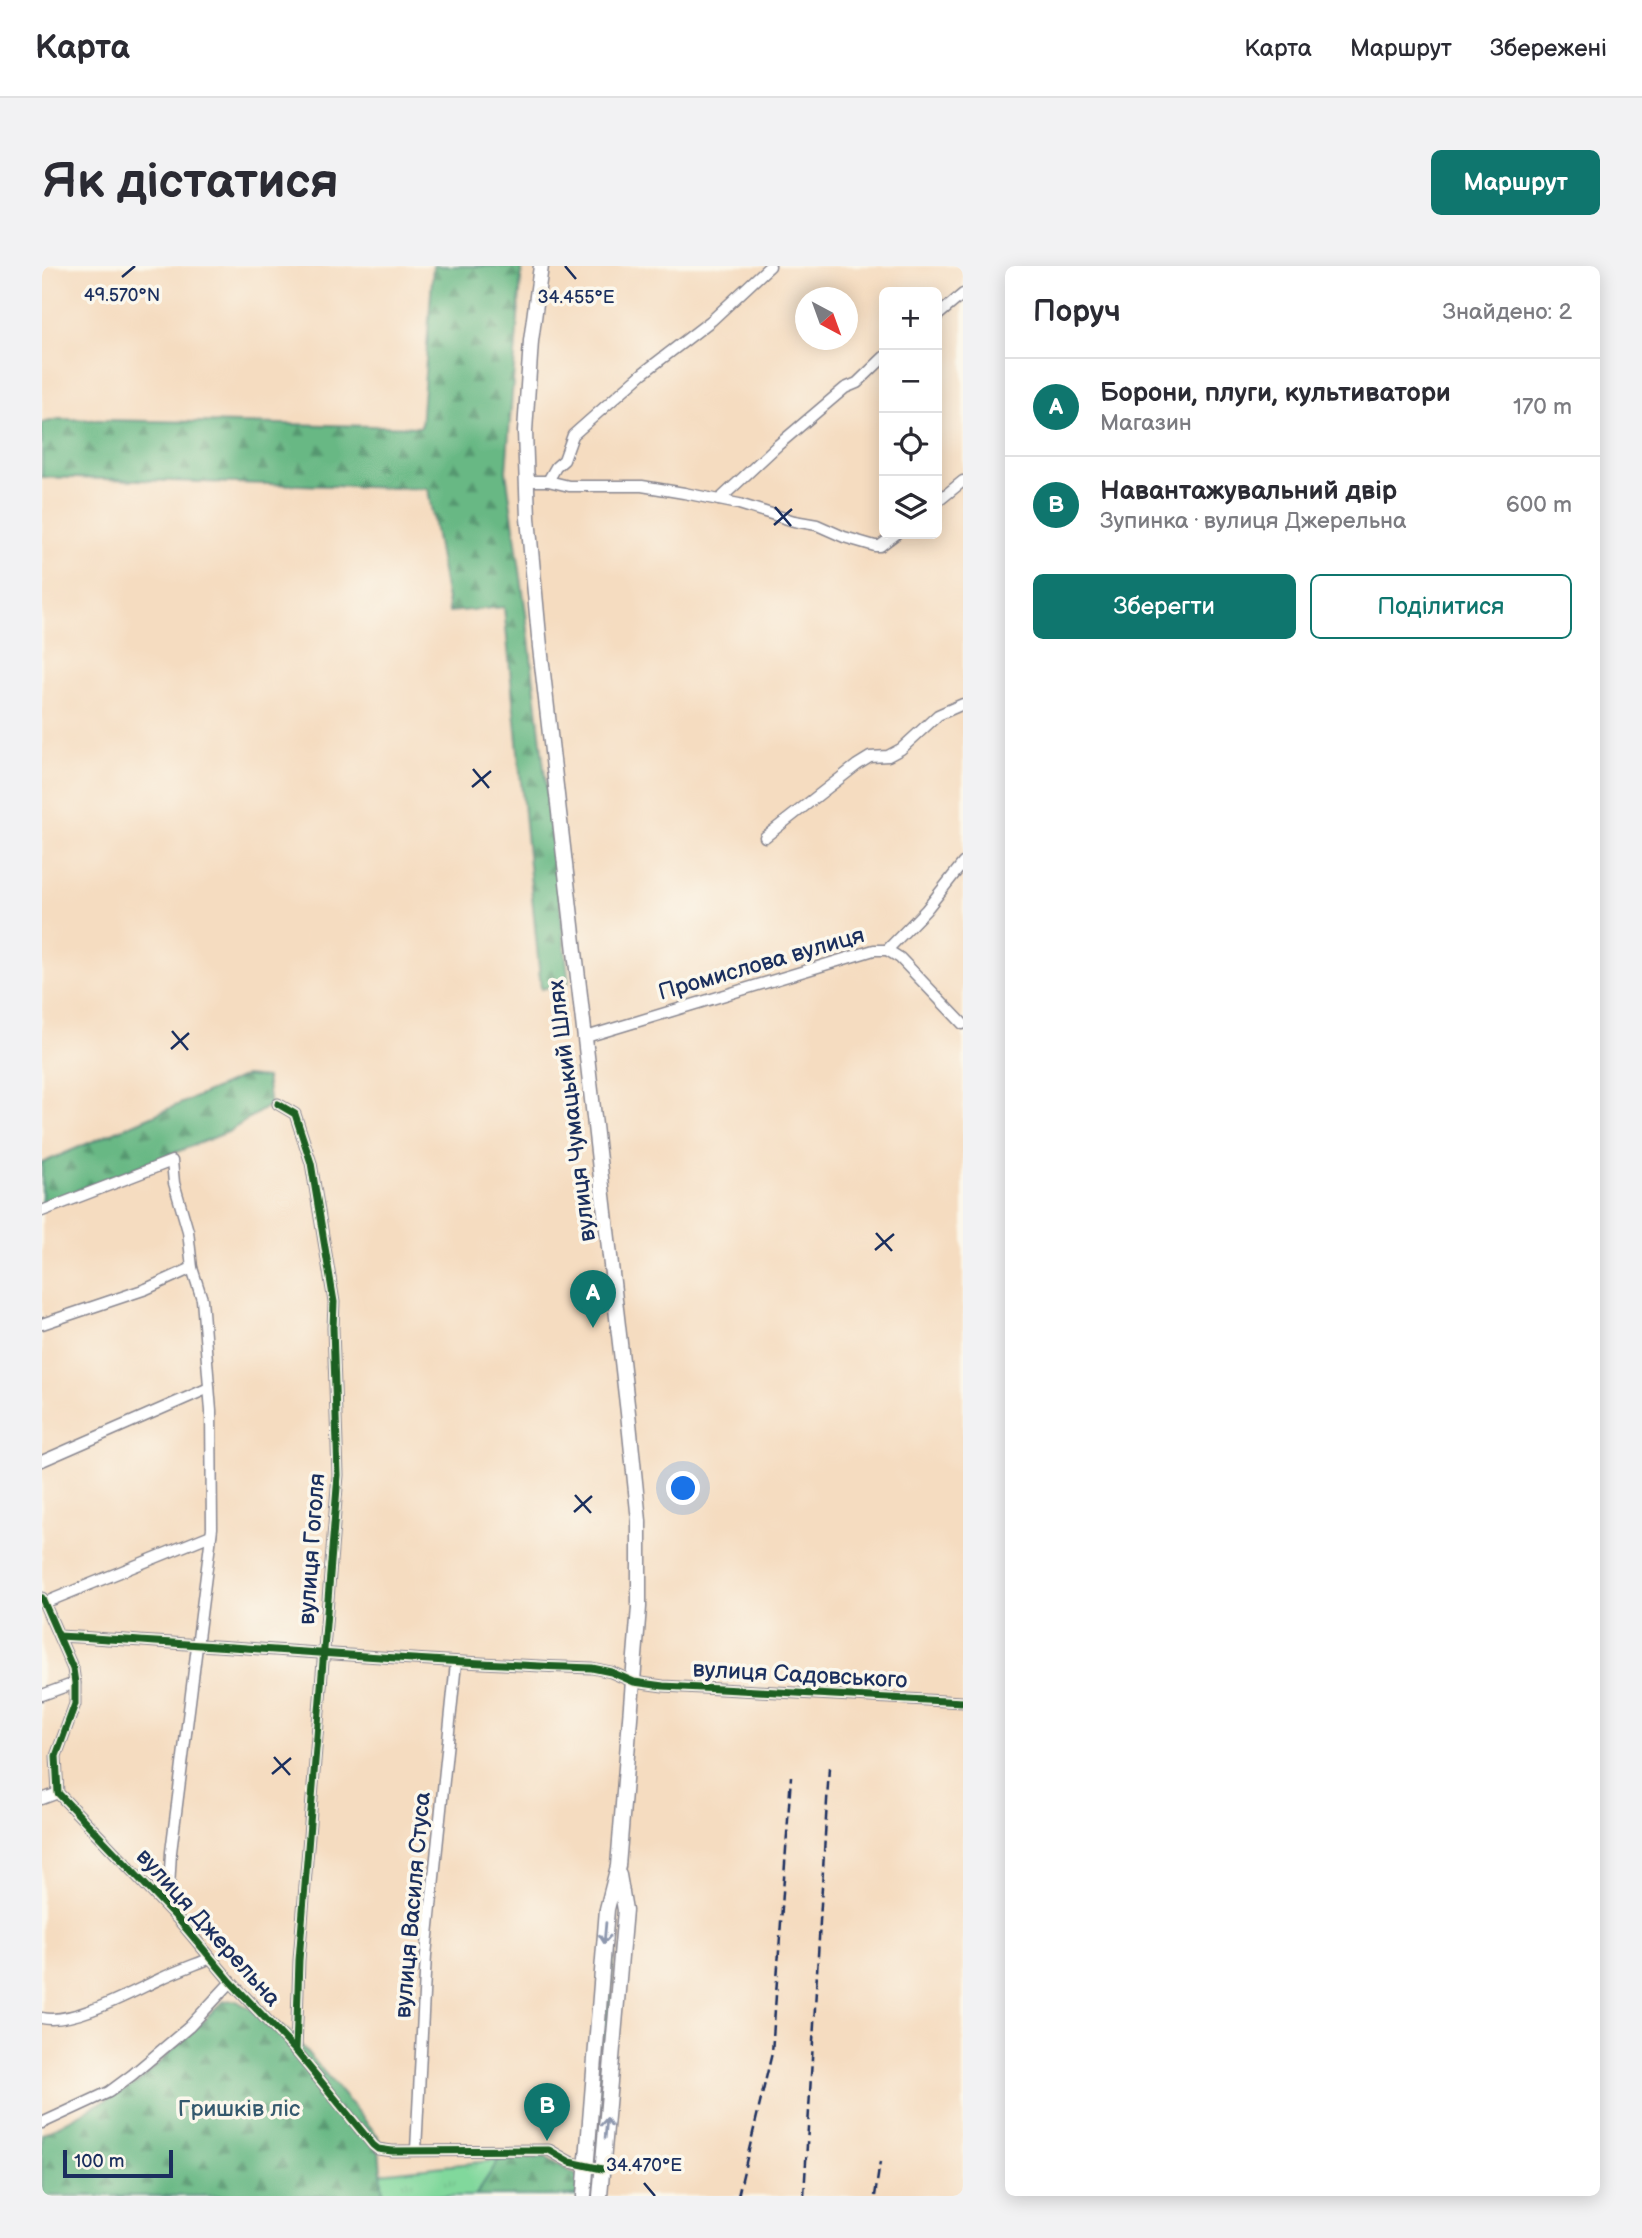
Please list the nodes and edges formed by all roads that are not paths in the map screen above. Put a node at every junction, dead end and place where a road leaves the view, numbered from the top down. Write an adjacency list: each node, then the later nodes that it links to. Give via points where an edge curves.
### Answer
1 (541, 266): 6 (main road, вулиця Чумацький Шлях, via 531,341)
2 (770, 266): 7 (street, via 573,435 566,456)
3 (963, 294): 4 (street)
4 (942, 312)
5 (879, 361): 10 (street, via 858,383 845,388 778,444)
6 (526, 481): 7 (street); 17 (main road, вулиця Чумацький Шлях, via 540,647)
7 (548, 481): 10 (street, via 569,486 642,486)
8 (963, 481): 9 (street)
9 (942, 498)
10 (719, 500): 11 (street, via 880,546)
11 (889, 539)
12 (963, 704): 13 (street, via 938,715 901,749 857,765)
13 (765, 837)
14 (963, 863): 15 (street)
15 (887, 950): 16 (street, Промислова вулиця); 17 (street, Промислова вулиця, via 874,950)
16 (963, 1024)
17 (586, 1037): 30 (main road, вулиця Чумацький Шлях, via 639,1521)
18 (278, 1104): 28 (street, вулиця Гоголя, via 295,1114 311,1163 334,1302 338,1475)
19 (42, 1211): 20 (street, via 172,1161)
20 (192, 1268): 21 (street, via 146,1289); 22 (street, via 202,1299)
21 (42, 1324)
22 (209, 1388): 23 (street); 24 (street)
23 (42, 1461)
24 (211, 1535): 25 (street); 27 (street)
25 (43, 1601): 26 (street)
26 (59, 1636): 27 (street, вулиця Садовського); 31 (street)
27 (198, 1643): 28 (street, вулиця Садовського); 37 (street)
28 (323, 1653): 29 (street, вулиця Садовського); 41 (street, вулиця Гоголя)
29 (456, 1663): 30 (street, вулиця Садовського, via 592,1668); 43 (street, вулиця Василя Стуса, via 426,1955)
30 (634, 1682): 33 (street, вулиця Садовського); 36 (main road, вулиця Чумацький Шлях)
31 (75, 1683): 32 (street); 34 (street, via 75,1704 57,1756)
32 (42, 1695)
33 (963, 1702)
34 (58, 1793): 35 (street); 37 (street, вулиця Джерельна)
35 (42, 1799)
36 (618, 1866): 44 (main road, вулиця Чумацький Шлях, one-way to 44, via 607,1909); 45 (main road, вулиця Чумацький Шлях, one-way to 36, via 625,1910)
37 (168, 1908): 38 (street, вулиця Джерельна)
38 (211, 1958): 39 (street, вулиця Джерельна); 40 (street, via 72,2016)
39 (231, 1982): 41 (street, вулиця Джерельна); 42 (street, via 189,2027 110,2092)
40 (42, 2018)
41 (296, 2051): 43 (street, вулиця Джерельна, via 378,2149)
42 (42, 2123)
43 (416, 2150): 44 (street, вулиця Джерельна, via 549,2150)
44 (586, 2167): 45 (street); 46 (main road, вулиця Чумацький Шлях)
45 (602, 2169): 47 (main road, вулиця Чумацький Шлях)
46 (584, 2196)
47 (600, 2196)

